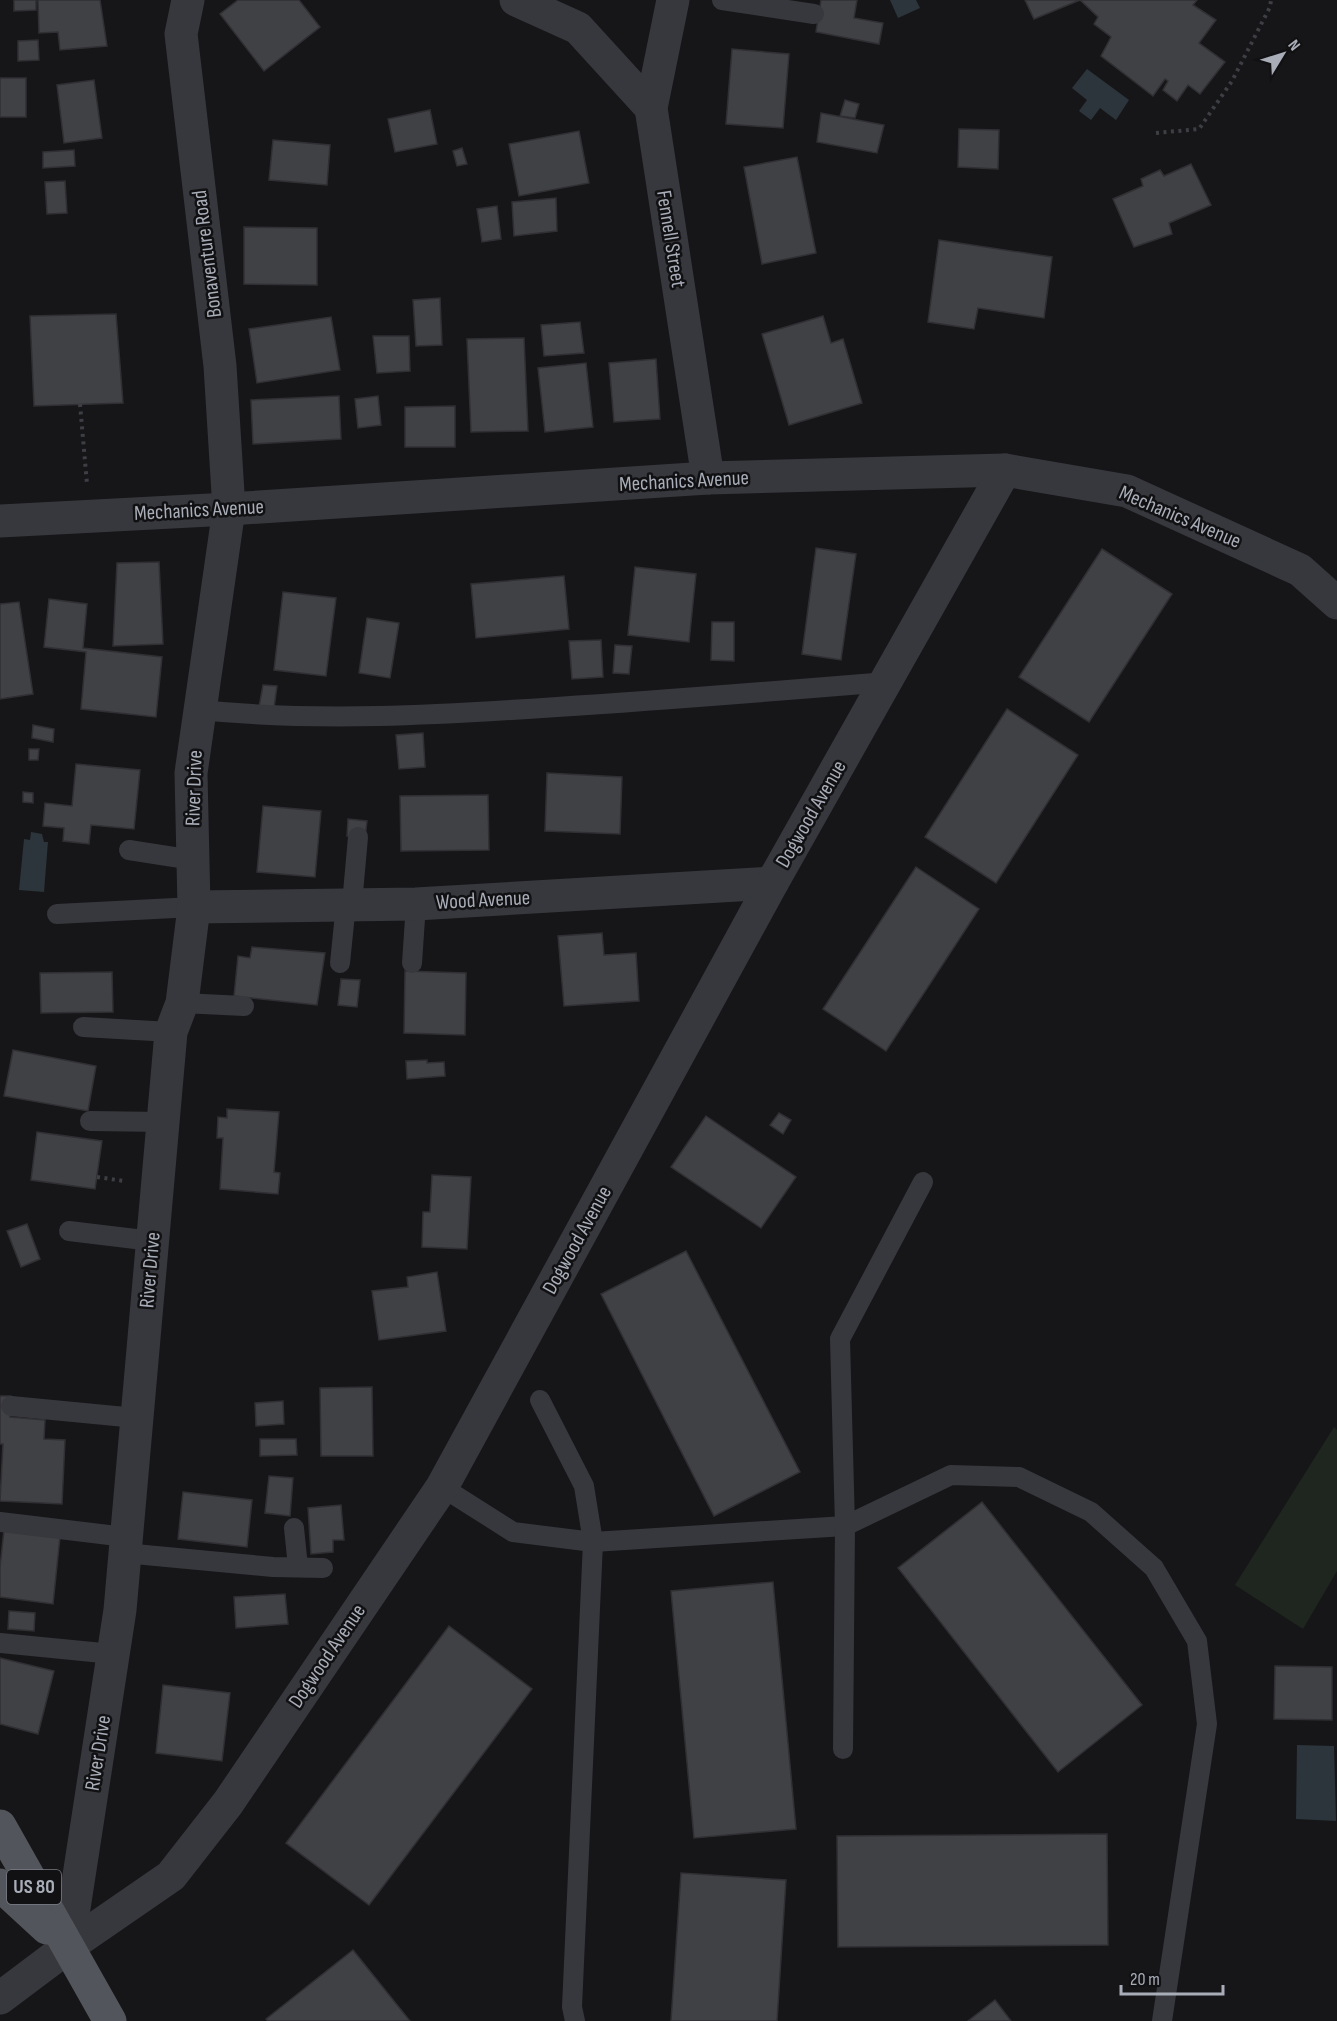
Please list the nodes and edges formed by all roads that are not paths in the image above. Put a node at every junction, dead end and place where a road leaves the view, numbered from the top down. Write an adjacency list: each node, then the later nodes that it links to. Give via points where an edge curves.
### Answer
1 (188, 0): 9 (street, Bonaventure Road, via 181,34 220,366)
2 (516, 0): 6 (street, via 578,28)
3 (673, 0): 6 (street, Fennell Street)
4 (722, 0): 5 (lane)
5 (814, 14)
6 (651, 108): 8 (street, Fennell Street)
7 (1005, 470): 8 (street, Mechanics Avenue); 11 (street, Mechanics Avenue, via 1127,491 1300,570); 12 (street, Dogwood Avenue)
8 (708, 478): 9 (street, Mechanics Avenue)
9 (229, 509): 10 (street, Mechanics Avenue); 13 (street, River Drive)
10 (0, 521)
11 (1337, 603)
12 (887, 682): 13 (lane, via 442,716 261,716); 17 (street, Dogwood Avenue)
13 (200, 710): 16 (street, River Drive, via 191,773)
14 (358, 837): 18 (lane)
15 (129, 850): 16 (lane)
16 (193, 860): 20 (street, River Drive)
17 (772, 883): 19 (street, Wood Avenue); 35 (street, Dogwood Avenue)
18 (349, 904): 19 (street, Wood Avenue); 20 (street, Wood Avenue); 22 (lane)
19 (416, 904): 23 (lane)
20 (194, 907): 21 (lane); 25 (street, River Drive)
21 (57, 914)
22 (340, 963)
23 (412, 963)
24 (244, 1006): 25 (lane)
25 (176, 1017): 26 (lane); 28 (street, River Drive)
26 (83, 1027)
27 (90, 1121): 28 (lane)
28 (163, 1122): 31 (street, River Drive)
29 (923, 1182): 37 (lane, via 840,1339)
30 (69, 1231): 31 (lane)
31 (152, 1241): 34 (street, River Drive)
32 (540, 1400): 39 (lane, via 584,1486)
33 (11, 1406): 34 (lane)
34 (136, 1418): 40 (street, River Drive)
35 (442, 1487): 39 (lane, via 513,1532); 48 (street, Dogwood Avenue, via 228,1803 171,1876)
36 (0, 1522): 40 (lane)
37 (845, 1526): 39 (lane); 45 (lane); 52 (lane, via 951,1475 1019,1478 1091,1512 1154,1568 1197,1641 1207,1724)
38 (294, 1528): 41 (lane)
39 (593, 1542): 51 (lane, via 572,2007)
40 (125, 1545): 41 (lane); 44 (street, River Drive)
41 (298, 1567): 42 (lane)
42 (323, 1568)
43 (0, 1643): 44 (lane)
44 (113, 1654): 48 (street, River Drive)
45 (843, 1749)
46 (0, 1826): 48 (main road, US 80)
47 (0, 1885): 48 (main road, US 80)
48 (68, 1947): 49 (street); 50 (main road, US 80)
49 (0, 1998)
50 (110, 2021)
51 (575, 2021)
52 (1162, 2021)

